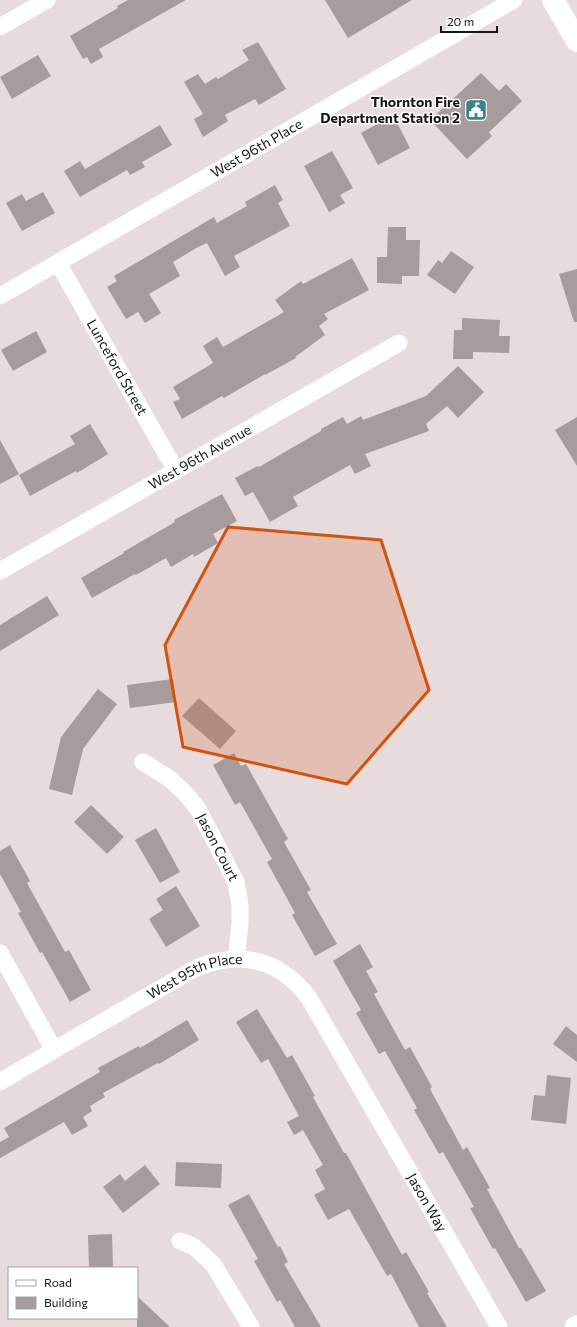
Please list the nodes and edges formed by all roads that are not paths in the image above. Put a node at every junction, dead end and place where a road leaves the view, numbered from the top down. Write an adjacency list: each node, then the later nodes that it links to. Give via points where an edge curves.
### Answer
1 (46, 0): 4 (street)
2 (514, 0): 6 (street, West 96th Place)
3 (553, 0): 5 (main road)
4 (0, 27)
5 (577, 41)
6 (58, 263): 7 (street, West 96th Place); 9 (street, Lunceford Street)
7 (0, 296)
8 (399, 343): 9 (street, West 96th Avenue)
9 (176, 471): 10 (street, West 96th Avenue)
10 (0, 571)
11 (143, 762): 13 (street, Jason Court, via 170,779 198,809 236,882 240,924)
12 (0, 953): 14 (street)
13 (236, 959): 14 (street, West 95th Place, via 225,959 196,968); 15 (street, West 95th Place, via 272,966 299,986 309,998)
14 (54, 1050): 16 (street, West 95th Place)
15 (355, 1078): 19 (street, Jason Way)
16 (0, 1082)
17 (180, 1241): 18 (street, via 193,1246 213,1264)
18 (252, 1327)
19 (499, 1327)

